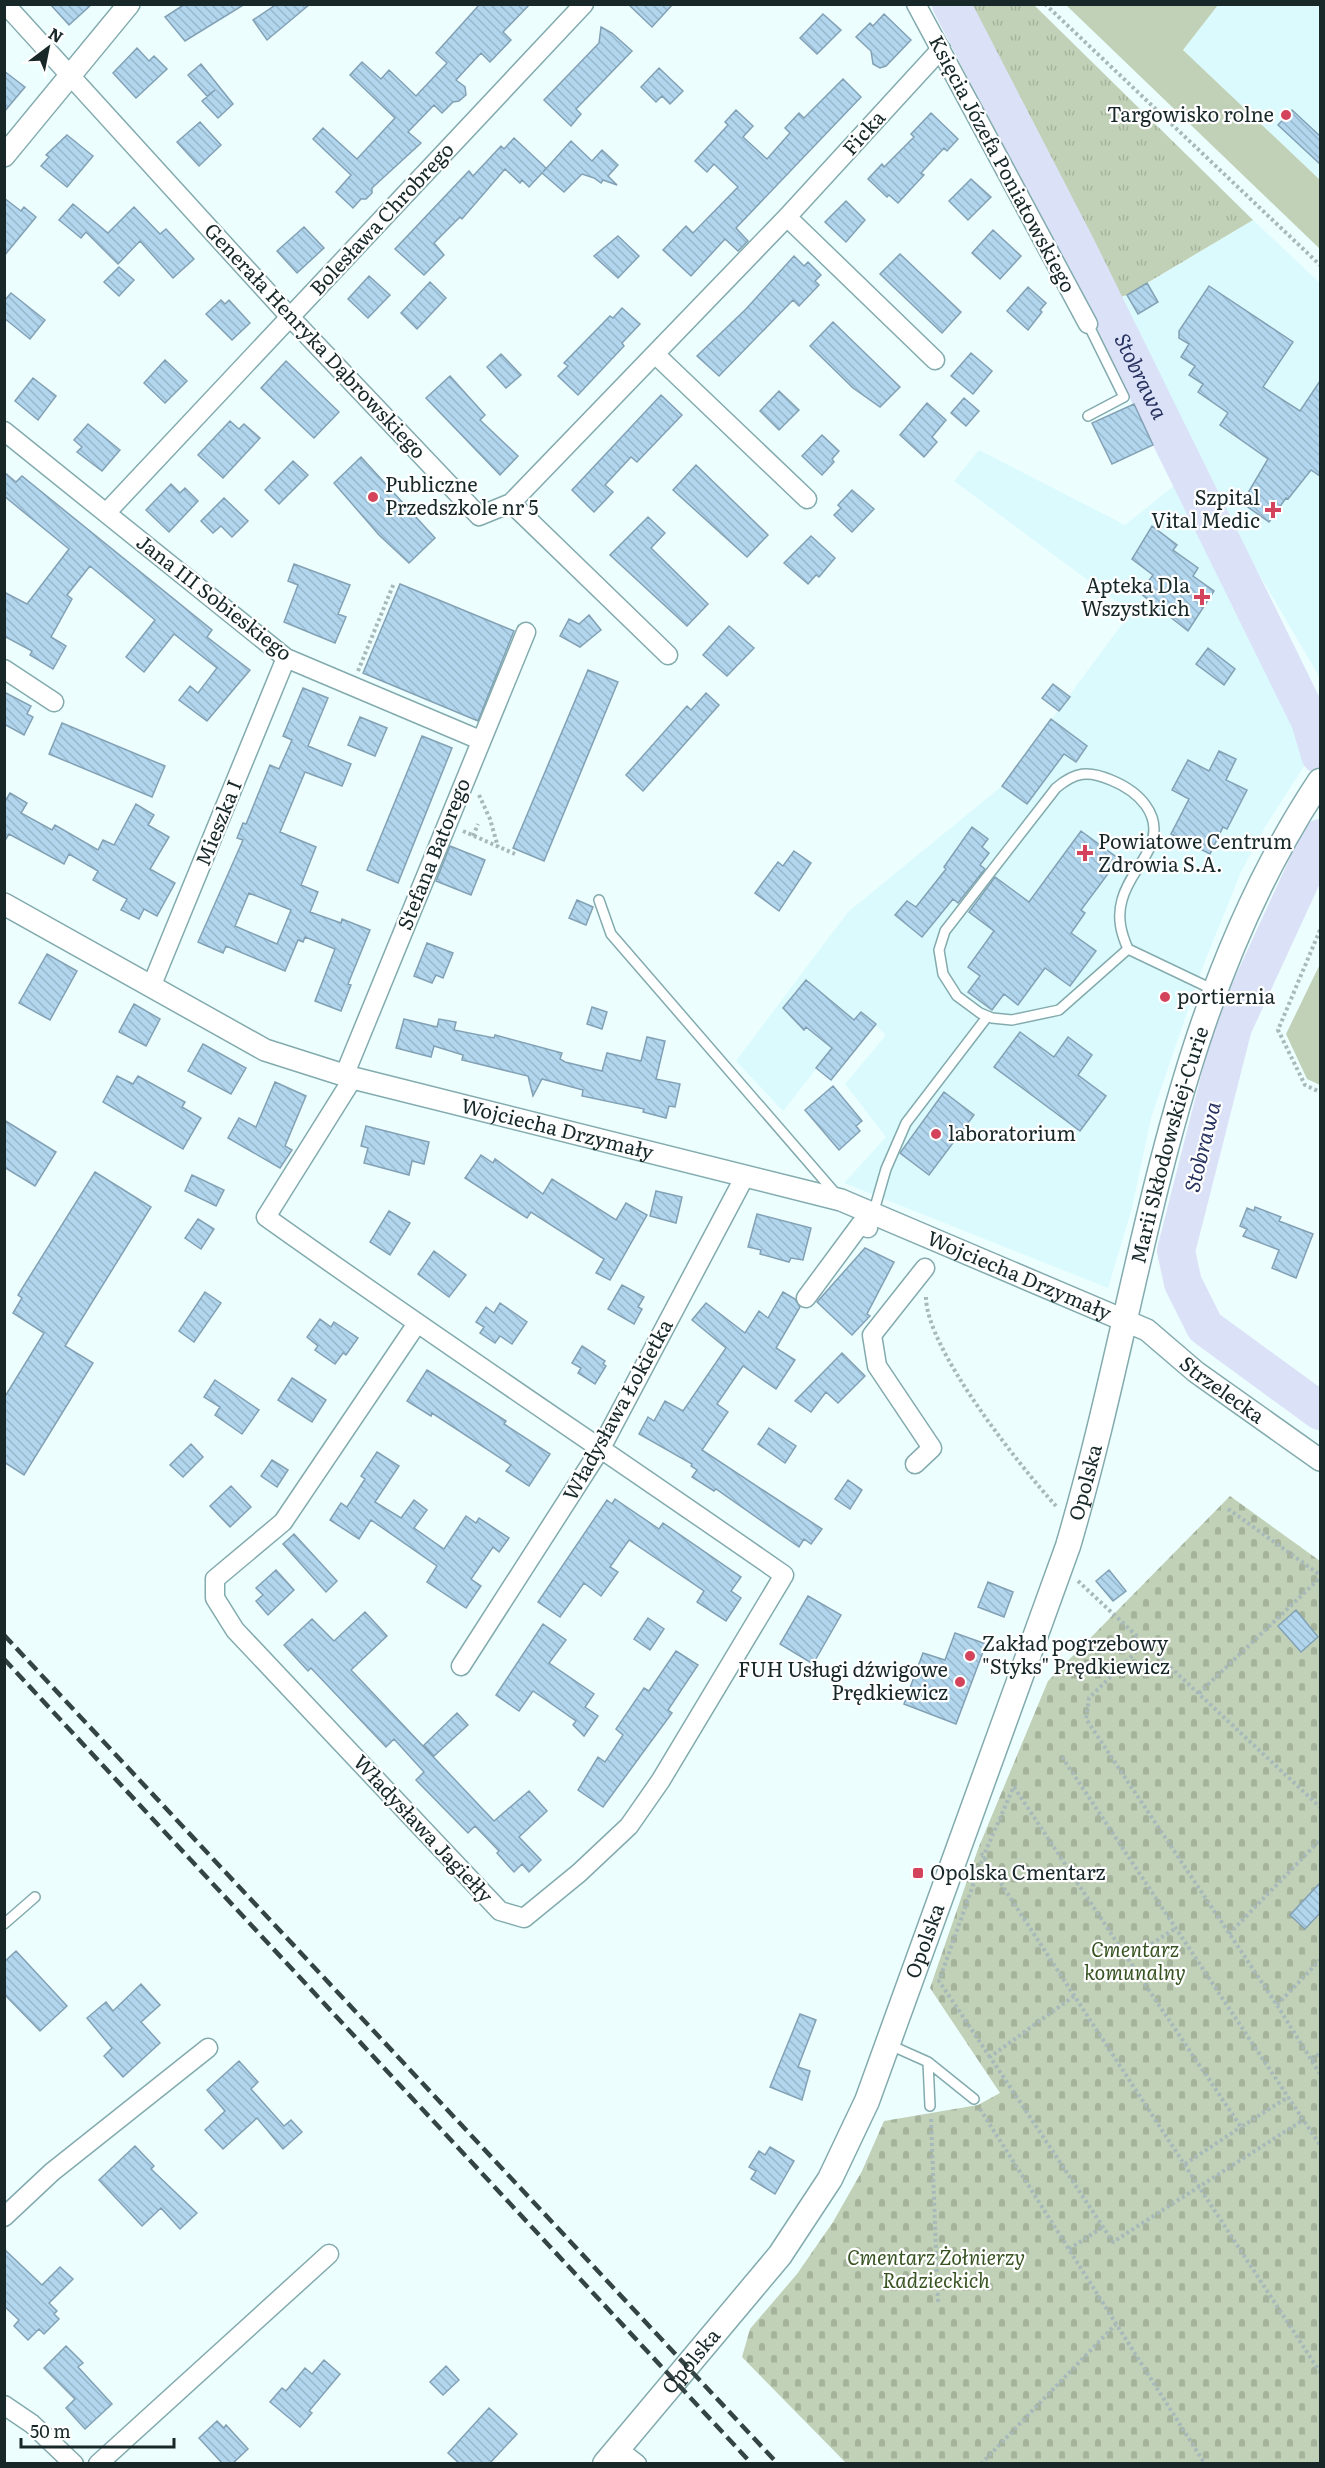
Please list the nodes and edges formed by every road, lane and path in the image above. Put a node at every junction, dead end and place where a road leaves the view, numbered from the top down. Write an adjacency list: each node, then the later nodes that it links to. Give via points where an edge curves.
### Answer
1 (4, 4): 7 (street, Generała Henryka Dąbrowskiego)
2 (129, 4): 7 (street)
3 (584, 4): 11 (street, Bolesława Chrobrego)
4 (916, 4): 6 (street, Księcia Józefa Poniatowskiego)
5 (1046, 4): 10 (path)
6 (941, 49): 9 (street, Ficka); 12 (street, Księcia Józefa Poniatowskiego)
7 (70, 75): 8 (street); 11 (street, Generała Henryka Dąbrowskiego)
8 (4, 156)
9 (787, 217): 13 (street, Ficka); 14 (street)
10 (1320, 265)
11 (290, 317): 18 (street, Generała Henryka Dąbrowskiego, via 479,516); 19 (street, Bolesława Chrobrego)
12 (1088, 324): 15 (lane, via 1124,397)
13 (656, 355): 17 (street); 18 (street, Ficka)
14 (935, 360)
15 (1088, 416)
16 (4, 431): 19 (street, Jana III Sobieskiego)
17 (807, 500)
18 (511, 502): 22 (street)
19 (106, 513): 23 (street, Jana III Sobieskiego)
20 (394, 583): 25 (path)
21 (526, 632): 27 (street, Stefana Batorego)
22 (668, 655)
23 (286, 658): 27 (street, Jana III Sobieskiego); 39 (street, Mieszka I)
24 (4, 669): 26 (street)
25 (357, 675)
26 (54, 702)
27 (480, 740): 42 (street, Stefana Batorego)
28 (1320, 781): 40 (main road, Marii Skłodowskiej-Curie, via 1268,867)
29 (477, 788): 33 (path)
30 (478, 824): 32 (path)
31 (454, 827): 32 (path)
32 (473, 836): 33 (path)
33 (498, 846): 34 (path)
34 (515, 854)
35 (599, 900): 45 (lane, via 610,934)
36 (4, 903): 39 (street, Wojciecha Drzymały)
37 (1320, 930): 43 (path, via 1278,1030 1305,1085)
38 (1128, 949): 40 (lane); 41 (lane, via 1059,1010 1012,1020); 41 (lane, via 1119,929 1121,901 1151,845 1154,824 1147,804 1123,785 1095,773 1070,776 1056,788 945,931 939,950 943,974 957,996)
39 (152, 987): 42 (street, Wojciecha Drzymały, via 265,1050)
40 (1214, 990): 49 (main road, Marii Skłodowskiej-Curie, via 1189,1060)
41 (987, 1017): 46 (lane, via 906,1123)
42 (348, 1077): 44 (street, Wojciecha Drzymały); 50 (street, Władysława Jagiełły, via 266,1217)
43 (1320, 1092)
44 (744, 1178): 45 (street, Wojciecha Drzymały); 51 (street, Władysława Łokietka)
45 (841, 1200): 46 (street, Wojciecha Drzymały)
46 (870, 1221): 48 (street, via 860,1225); 49 (street, Wojciecha Drzymały)
47 (925, 1268): 53 (street, via 872,1335 877,1366 932,1448); 55 (path, via 926,1312 954,1369 1029,1476)
48 (806, 1298)
49 (1124, 1320): 52 (street, Strzelecka, via 1147,1330 1196,1372); 74 (main road, Opolska, via 1095,1452 1068,1546)
50 (416, 1325): 51 (street, Władysława Jagiełły); 51 (street, Władysława Jagiełły, via 283,1522 215,1579 215,1598 236,1630 500,1911 524,1918 579,1874 629,1826 661,1780 784,1575)
51 (601, 1448): 59 (street, Władysława Łokietka)
52 (1320, 1460)
53 (915, 1464)
54 (1228, 1509): 57 (path)
55 (1063, 1514)
56 (1073, 1576): 58 (path)
57 (1320, 1576): 60 (path)
58 (1145, 1643): 60 (path); 69 (path, via 1089,1698 1086,1719)
59 (461, 1666)
60 (1199, 1693): 62 (path)
61 (1062, 1757): 68 (path)
62 (1320, 1807)
63 (1320, 1840): 69 (path)
64 (978, 1849): 65 (path)
65 (983, 1857): 70 (path, via 1014,1786); 72 (path); 77 (path, via 939,1981)
66 (35, 1897): 67 (lane)
67 (4, 1924)
68 (1176, 1928): 70 (path); 81 (path)
69 (1229, 1934): 73 (path)
70 (1128, 1959): 85 (path)
71 (1320, 1960): 73 (path)
72 (1074, 1996): 77 (path); 87 (path)
73 (1277, 2005): 78 (path)
74 (888, 2044): 79 (lane); 97 (main road, Opolska, via 850,2141 807,2218 751,2292)
75 (208, 2048): 89 (street, via 52,2172)
76 (1320, 2052): 78 (path)
77 (990, 2057): 90 (path)
78 (1312, 2060): 80 (path)
79 (928, 2062): 82 (lane); 83 (lane)
80 (1320, 2074)
81 (1288, 2097): 84 (path); 85 (path)
82 (974, 2099): 91 (path)
83 (930, 2106): 93 (path)
84 (1303, 2120): 86 (path); 88 (path)
85 (1241, 2127): 87 (path)
86 (1320, 2145)
87 (1185, 2164): 88 (path)
88 (1199, 2186): 90 (path, via 1113,2242); 95 (path)
89 (4, 2217)
90 (1103, 2227): 91 (path)
91 (1069, 2249): 94 (path)
92 (329, 2254): 99 (street)
93 (938, 2302)
94 (1116, 2324): 101 (path); 102 (path)
95 (1320, 2372)
96 (4, 2405): 98 (street, via 32,2424)
97 (611, 2456): 100 (street)
98 (74, 2463)
99 (98, 2463)
100 (637, 2463)
101 (981, 2463)
102 (1205, 2463)

